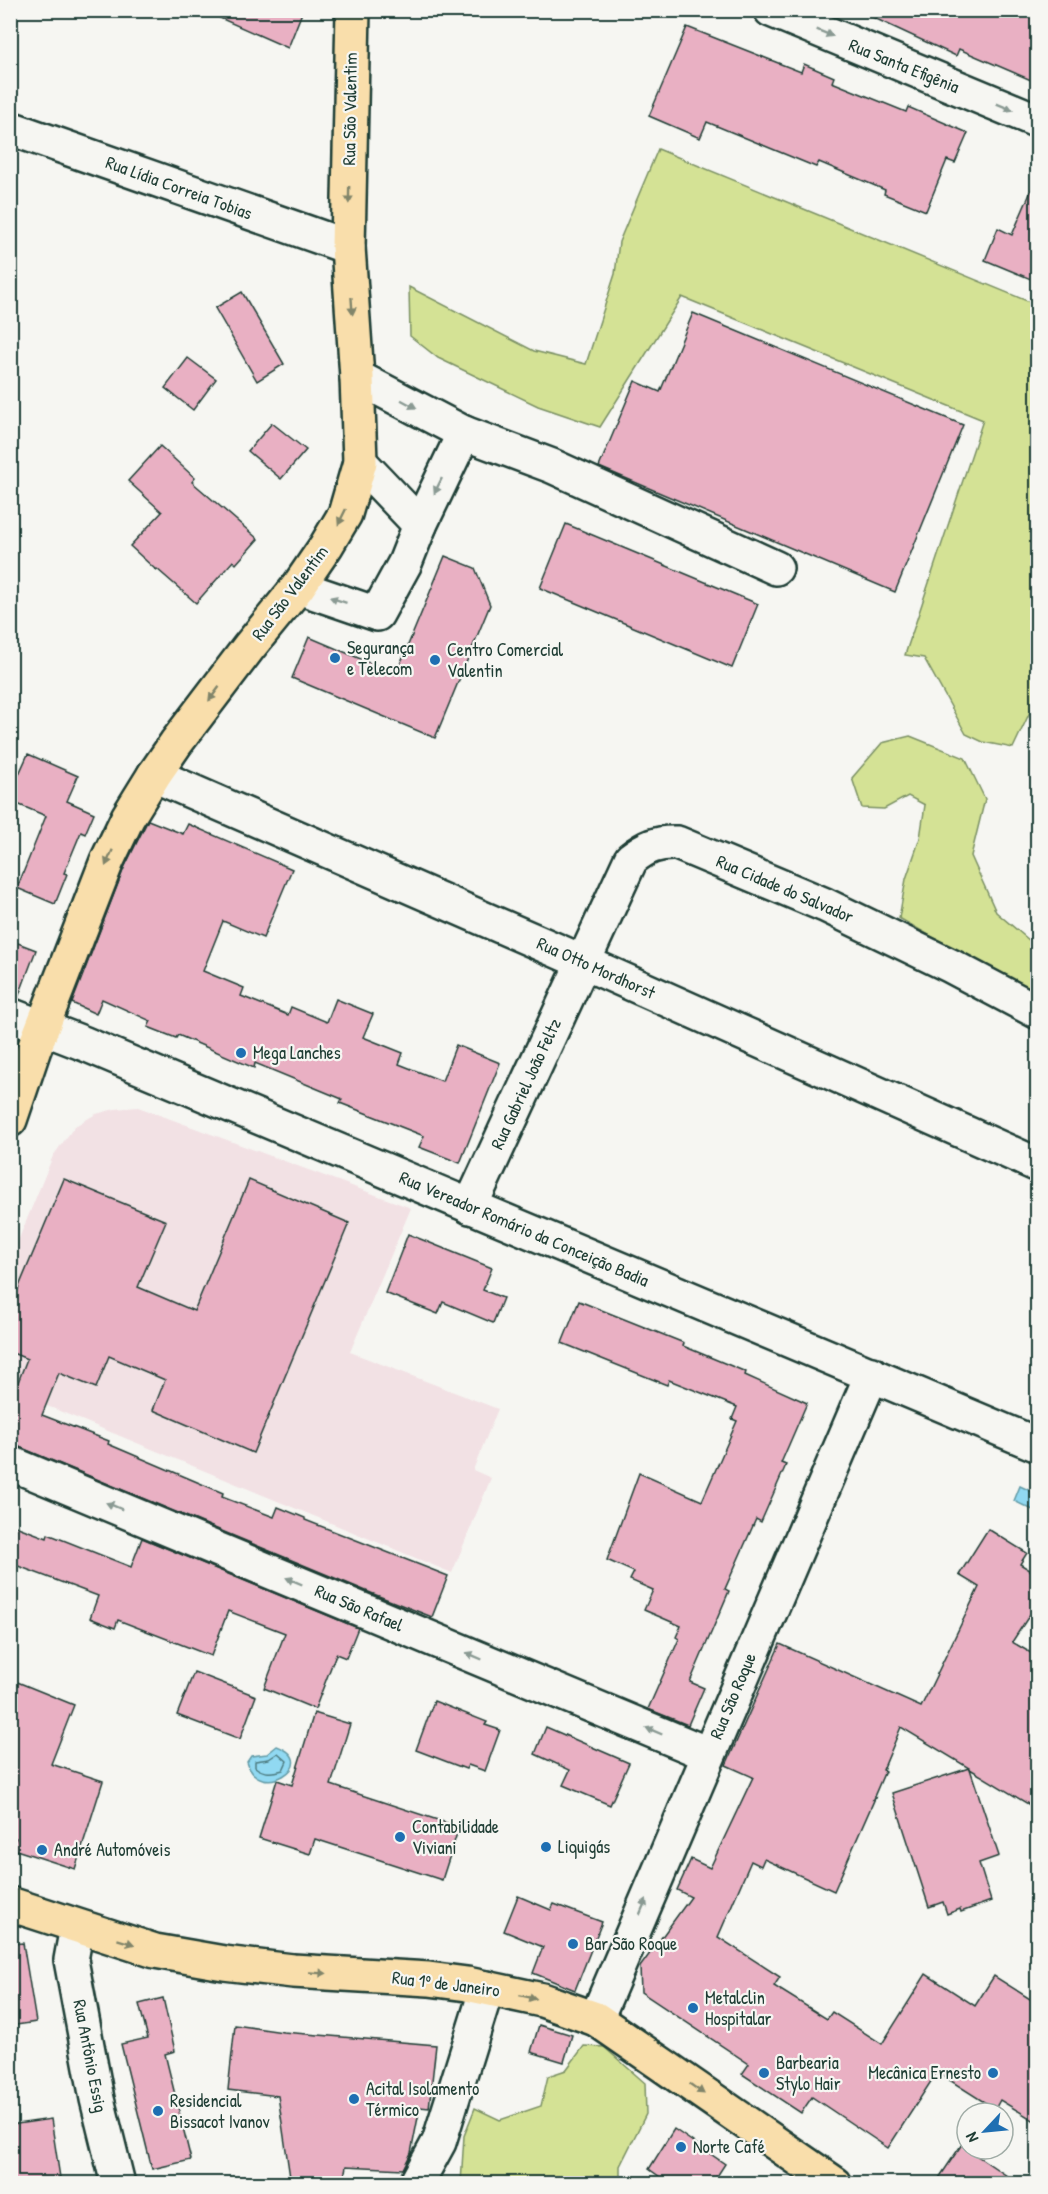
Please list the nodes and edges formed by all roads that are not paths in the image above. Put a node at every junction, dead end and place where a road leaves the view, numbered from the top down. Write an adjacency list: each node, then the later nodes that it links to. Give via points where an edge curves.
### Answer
1 (353, 10): 5 (main road, Rua São Valentim, one-way to 5)
2 (771, 10): 3 (street, Rua Santa Efigênia, one-way to 3)
3 (1038, 121)
4 (10, 128): 5 (street, Rua Lídia Correia Tobias)
5 (348, 248): 6 (main road, Rua São Valentim, one-way to 6)
6 (357, 377): 7 (street, one-way to 7); 8 (main road, Rua São Valentim)
7 (464, 433): 9 (street, one-way to 9); 10 (street, via 552,466)
8 (360, 462): 9 (street); 11 (main road, Rua São Valentim, one-way to 11, via 345,514)
9 (420, 525): 11 (street, one-way to 11, via 405,563 377,614)
10 (776, 568)
11 (298, 587): 12 (main road, Rua São Valentim, one-way to 12)
12 (154, 775): 13 (street, Rua Otto Mordhorst); 16 (main road, Rua São Valentim, one-way to 16, via 107,861)
13 (583, 962): 14 (street, Rua Cidade do Salvador, via 631,860 644,849 676,843 825,905); 18 (street, Rua Otto Mordhorst); 19 (street, Rua Gabriel João Feltz)
14 (1038, 1012)
15 (10, 1015): 16 (street, Rua Vereador Romário da Conceição Badia)
16 (43, 1027): 17 (main road, Rua São Valentim); 19 (street, Rua Vereador Romário da Conceição Badia)
17 (10, 1120)
18 (1038, 1165)
19 (470, 1207): 20 (street, Rua Vereador Romário da Conceição Badia)
20 (872, 1374): 21 (street, Rua Vereador Romário da Conceição Badia); 23 (street, Rua São Roque)
21 (1038, 1445)
22 (10, 1463): 23 (street, Rua São Rafael, one-way to 22)
23 (708, 1754): 27 (street, Rua São Roque, one-way to 23)
24 (10, 1904): 25 (main road, Rua 1º de Janeiro)
25 (77, 1927): 26 (main road, Rua 1º de Janeiro, one-way to 26, via 155,1952 224,1963 429,1979); 28 (street, Rua Antônio Essig, via 71,1960)
26 (487, 1988): 27 (main road, Rua 1º de Janeiro, one-way to 27, via 542,2000); 29 (street, via 439,2142)
27 (596, 2019): 30 (main road, Rua 1º de Janeiro, one-way to 30)
28 (117, 2184)
29 (416, 2184)
30 (835, 2184)

